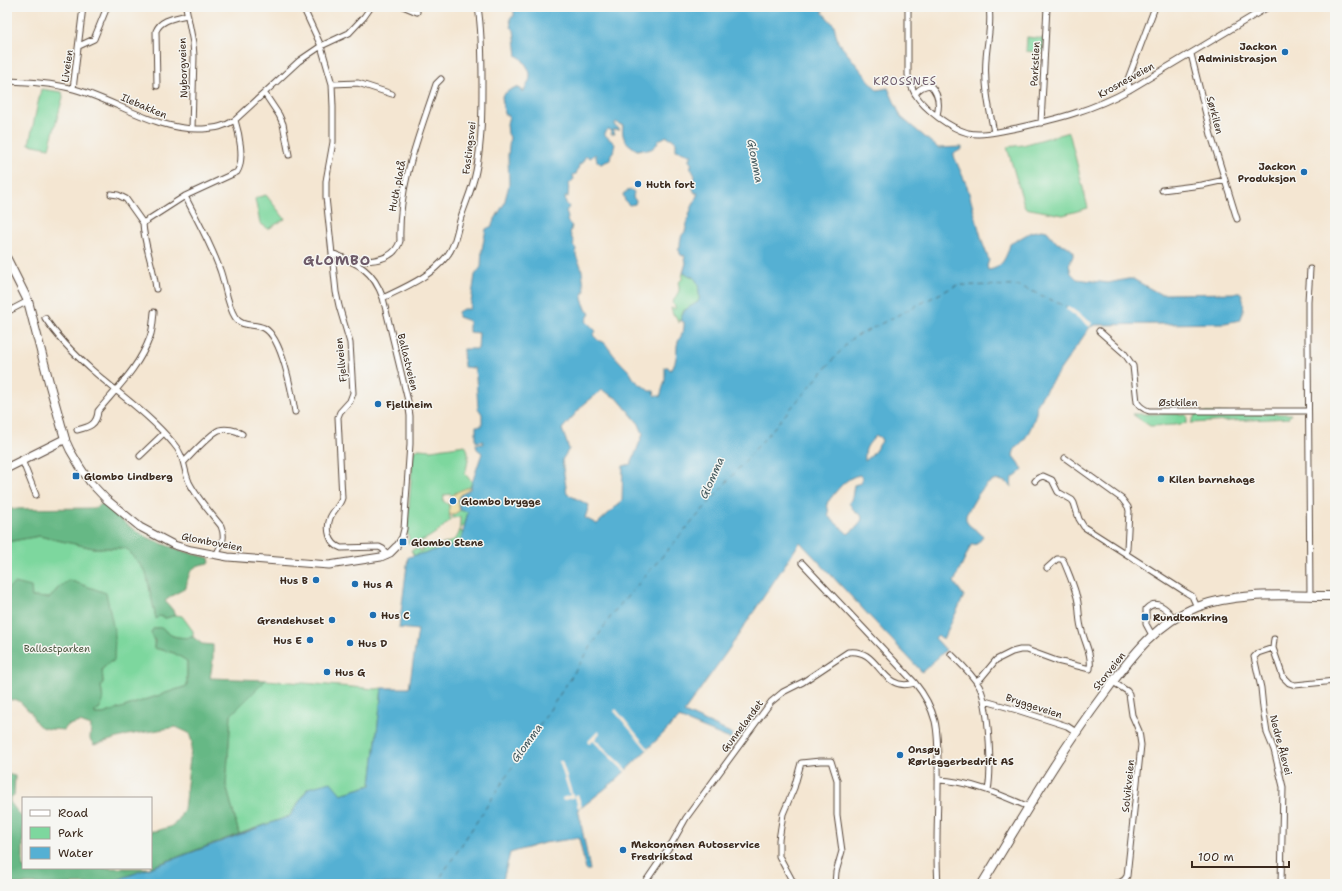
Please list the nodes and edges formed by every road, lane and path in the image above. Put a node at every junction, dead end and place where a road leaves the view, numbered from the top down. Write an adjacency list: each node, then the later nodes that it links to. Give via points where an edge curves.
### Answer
1 (83, 7): 15 (street, Liveien)
2 (107, 7): 15 (street, Liveien, via 94,39)
3 (186, 7): 14 (street, Nyborgveien)
4 (303, 7): 16 (street, Fjellveien)
5 (371, 7): 16 (street, Ilebakken, via 349,33)
6 (405, 7): 13 (street)
7 (478, 7): 44 (street, Fastingsvei, via 482,112 476,171 469,197 447,257 423,278)
8 (908, 7): 26 (street, Krosnesveien, via 908,75)
9 (989, 7): 31 (street, via 986,79)
10 (1047, 7): 29 (street, Parkstien)
11 (1155, 7): 23 (street, via 1128,79)
12 (1268, 7): 17 (street, Krosnesveien)
13 (417, 12)
14 (187, 15): 21 (street, via 167,20 158,26); 30 (street, Nyborgveien, via 194,56)
15 (79, 46): 22 (street, Liveien)
16 (321, 46): 20 (street, Fjellveien); 24 (street, Ilebakken, via 299,61)
17 (1191, 54): 23 (street, Krosnesveien); 33 (street, Sørkilen, via 1204,111)
18 (441, 79): 41 (street, Huth platå, via 436,84 408,170 401,203 398,245 394,251 375,261)
19 (7, 81): 22 (street, Ilebakken)
20 (332, 84): 25 (street, via 358,83); 39 (street, Fjellveien, via 333,142 326,181 326,198)
21 (157, 86)
22 (73, 89): 30 (street, Ilebakken, via 106,100 159,124)
23 (1129, 90): 29 (street, Krosnesveien, via 1092,108)
24 (264, 94): 28 (street, Ilebakken); 32 (street, via 283,124)
25 (392, 94)
26 (915, 94): 27 (street, Krosnesveien, via 926,108); 27 (street, via 924,86 934,89 939,101)
27 (936, 115): 31 (street, Krosnesveien, via 968,133)
28 (235, 120): 30 (street, Ilebakken, via 218,128); 36 (street, via 241,158 237,172)
29 (1041, 123): 31 (street, Krosnesveien)
30 (192, 129)
31 (994, 132)
32 (289, 155)
33 (1225, 180): 34 (street); 37 (street, Sørkilen)
34 (1162, 190)
35 (111, 194): 38 (street, via 126,199)
36 (185, 196): 38 (street); 52 (street, via 221,271 234,316 241,323 263,328 273,335 290,386)
37 (1237, 219)
38 (143, 223): 43 (street)
39 (332, 253): 41 (street, Ballastveien); 67 (street, Fjellveien, via 338,299 350,343 352,398 339,414 342,498 330,518 330,539 335,546 341,548 379,547)
40 (7, 259): 45 (main road, Glomboveien)
41 (347, 259): 44 (street, Ballastveien, via 370,274)
42 (1310, 269): 51 (street)
43 (156, 289)
44 (383, 298): 64 (street, Ballastveien, via 410,416 404,529)
45 (28, 301): 46 (street); 56 (main road, Glomboveien)
46 (7, 312)
47 (154, 312): 50 (street, via 150,337 136,365)
48 (45, 318): 50 (street, via 56,335 75,355)
49 (1099, 331): 51 (street, Østkilen, via 1124,353 1133,366 1137,402 1148,411)
50 (117, 390): 53 (street, via 98,411 98,418 92,425); 54 (street)
51 (1308, 411): 70 (street)
52 (295, 412)
53 (77, 430)
54 (164, 433): 57 (street); 60 (street, via 180,452)
55 (242, 434): 60 (street, via 229,430 216,431)
56 (66, 439): 59 (main road); 66 (street, Glomboveien, via 90,482 127,517 174,545)
57 (140, 456)
58 (1065, 458): 65 (street, via 1126,503 1129,511)
59 (22, 460): 61 (main road); 63 (street)
60 (184, 462): 66 (street, via 188,480 194,491 224,533)
61 (7, 468)
62 (1035, 481): 65 (street, via 1043,476 1052,480 1060,494 1072,500 1084,527)
63 (36, 494)
64 (396, 547): 67 (street, Glomboveien)
65 (1125, 553): 72 (street, via 1187,592)
66 (216, 555): 67 (street, Glomboveien, via 328,565)
67 (387, 555)
68 (802, 563): 81 (street)
69 (1047, 568): 78 (street, via 1057,559 1064,562 1076,593 1081,630 1090,654 1090,669 1020,650 996,660)
70 (1310, 596): 71 (main road, Storveien); 72 (main road, Storveien, via 1234,598)
71 (1335, 596)
72 (1197, 607): 73 (main road, Storveien)
73 (1174, 618): 74 (main road, Storveien); 74 (street, via 1162,606 1149,606 1146,609 1146,624)
74 (1152, 635): 80 (main road, Storveien)
75 (1274, 639): 76 (street)
76 (1273, 648): 79 (street, via 1289,683 1295,685); 93 (street, Nedre Ålevei, via 1258,652 1254,658 1267,732 1283,787)
77 (951, 654): 78 (street)
78 (976, 681): 82 (street)
79 (1335, 681)
80 (1113, 682): 83 (main road, Storveien); 92 (street, Solvikveien, via 1129,694 1141,745 1127,876 1122,882)
81 (915, 683): 84 (street, via 930,705 935,721); 87 (street, Gunnelandet, via 897,684 888,679 867,656 855,651 848,652 783,692 771,702 743,739 686,818)
82 (985, 701): 83 (street, Bryggeveien, via 1067,726); 85 (street, via 990,756)
83 (1076, 732): 86 (main road, Storveien)
84 (938, 780): 85 (street); 90 (street)
85 (988, 790): 86 (street)
86 (1029, 807): 91 (main road, Storveien)
87 (644, 884)
88 (794, 884): 89 (street, via 779,856 784,814 801,763 820,761 831,761 837,780 837,815 842,851)
89 (835, 884)
90 (938, 884)
91 (982, 884)
92 (1105, 884)
93 (1281, 884)

